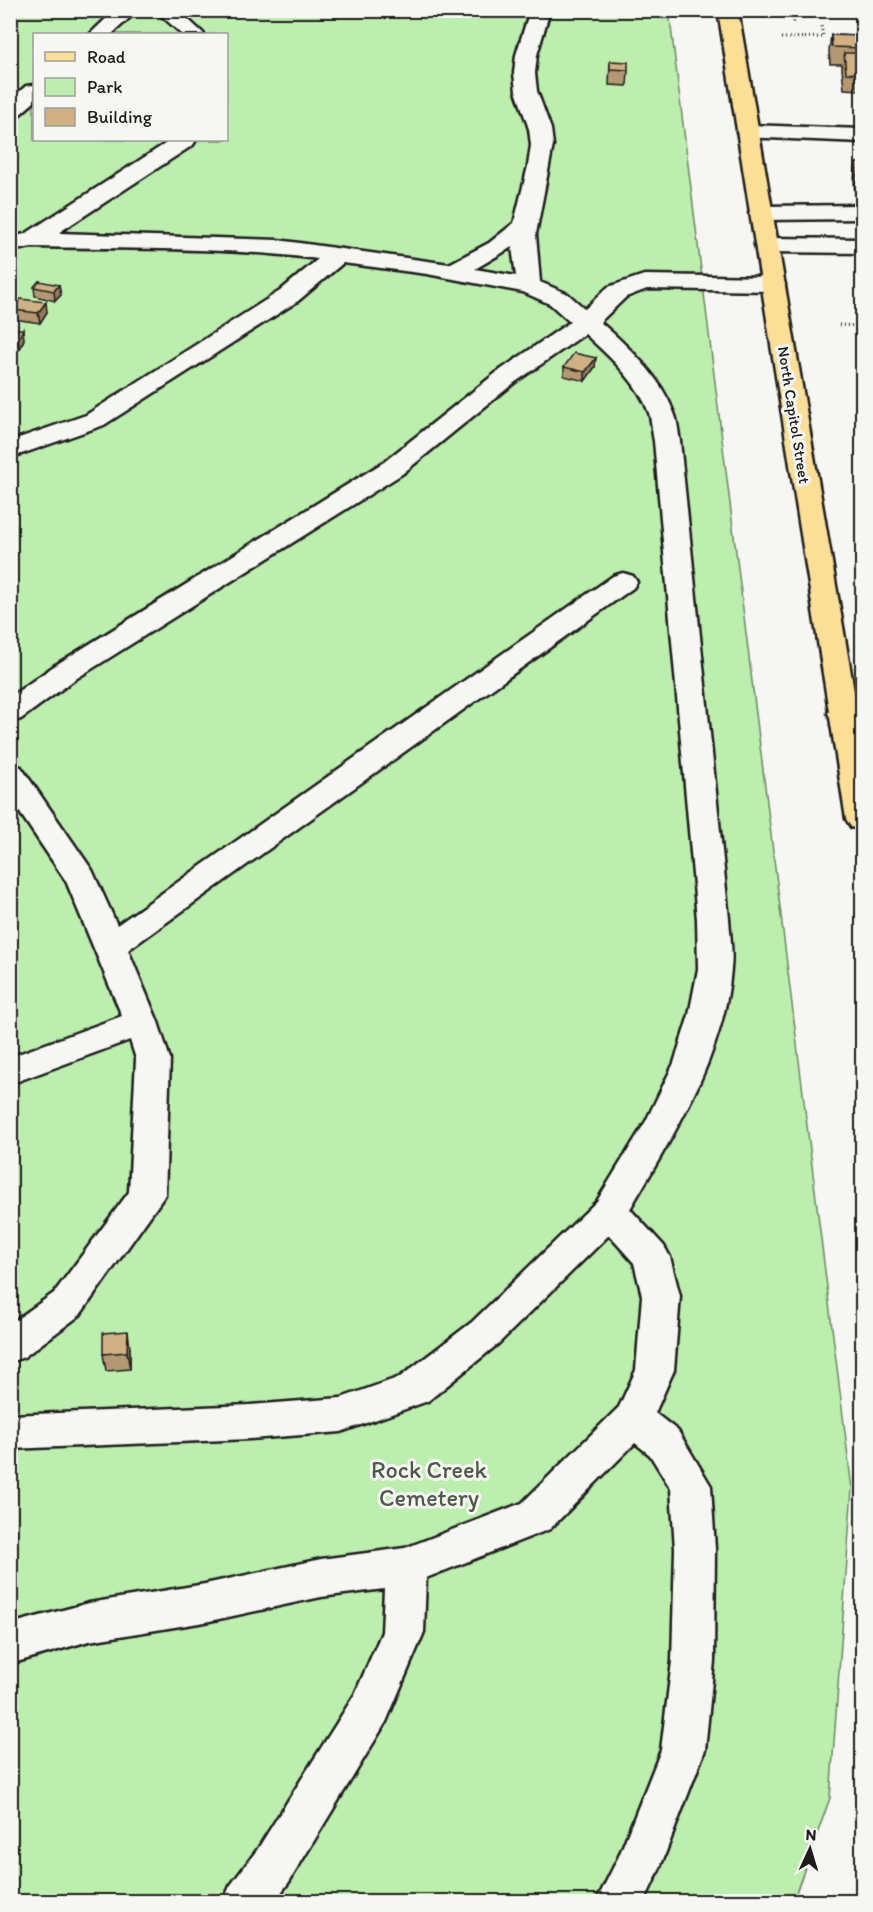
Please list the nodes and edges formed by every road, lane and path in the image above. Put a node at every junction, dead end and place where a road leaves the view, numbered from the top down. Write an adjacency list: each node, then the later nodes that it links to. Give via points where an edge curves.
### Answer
1 (128, 10): 8 (lane)
2 (165, 10): 9 (lane)
3 (540, 10): 18 (lane, via 526,52 525,83 540,125 541,165)
4 (728, 10): 13 (main road, North Capitol Street)
5 (794, 10): 6 (path)
6 (794, 24)
7 (821, 26): 10 (path, via 823,37)
8 (101, 33)
9 (193, 33)
10 (781, 38)
11 (33, 92): 12 (lane)
12 (10, 111)
13 (748, 132): 14 (lane); 17 (main road, North Capitol Street)
14 (862, 136)
15 (184, 141): 19 (lane, via 141,171)
16 (862, 212): 17 (lane)
17 (761, 213): 20 (main road, North Capitol Street)
18 (525, 226): 23 (lane, via 497,248); 25 (lane)
19 (21, 242): 22 (lane, via 195,243)
20 (766, 245): 21 (lane); 24 (main road, North Capitol Street)
21 (862, 246)
22 (338, 255): 23 (lane); 29 (lane, via 289,296 95,420)
23 (451, 272): 25 (lane)
24 (773, 284): 26 (lane, via 644,282 617,292); 32 (main road, North Capitol Street)
25 (529, 286): 26 (lane, via 559,299)
26 (585, 323): 31 (lane, via 505,378 393,468 64,673); 38 (lane, via 615,348 649,388 662,414 715,969 691,1063 660,1127)
27 (839, 325): 28 (path)
28 (862, 326)
29 (10, 450)
30 (623, 582): 35 (lane)
31 (10, 712)
32 (853, 713): 34 (main road, North Capitol Street)
33 (10, 774): 35 (lane, via 81,878)
34 (862, 819)
35 (110, 947): 36 (lane)
36 (141, 1022): 37 (lane); 39 (lane, via 153,1059 147,1195 67,1304)
37 (10, 1071)
38 (610, 1211): 40 (lane, via 651,1257 661,1296 655,1370); 41 (lane, via 485,1333 414,1389 340,1415)
39 (10, 1346)
40 (633, 1419): 42 (lane, via 536,1516); 45 (lane, via 664,1443 691,1486 695,1549 693,1661 683,1750 636,1870)
41 (10, 1432)
42 (406, 1567): 43 (lane, via 321,1578 89,1622); 44 (lane, via 403,1632 371,1708 273,1866)
43 (10, 1644)
44 (246, 1902)
45 (619, 1902)

